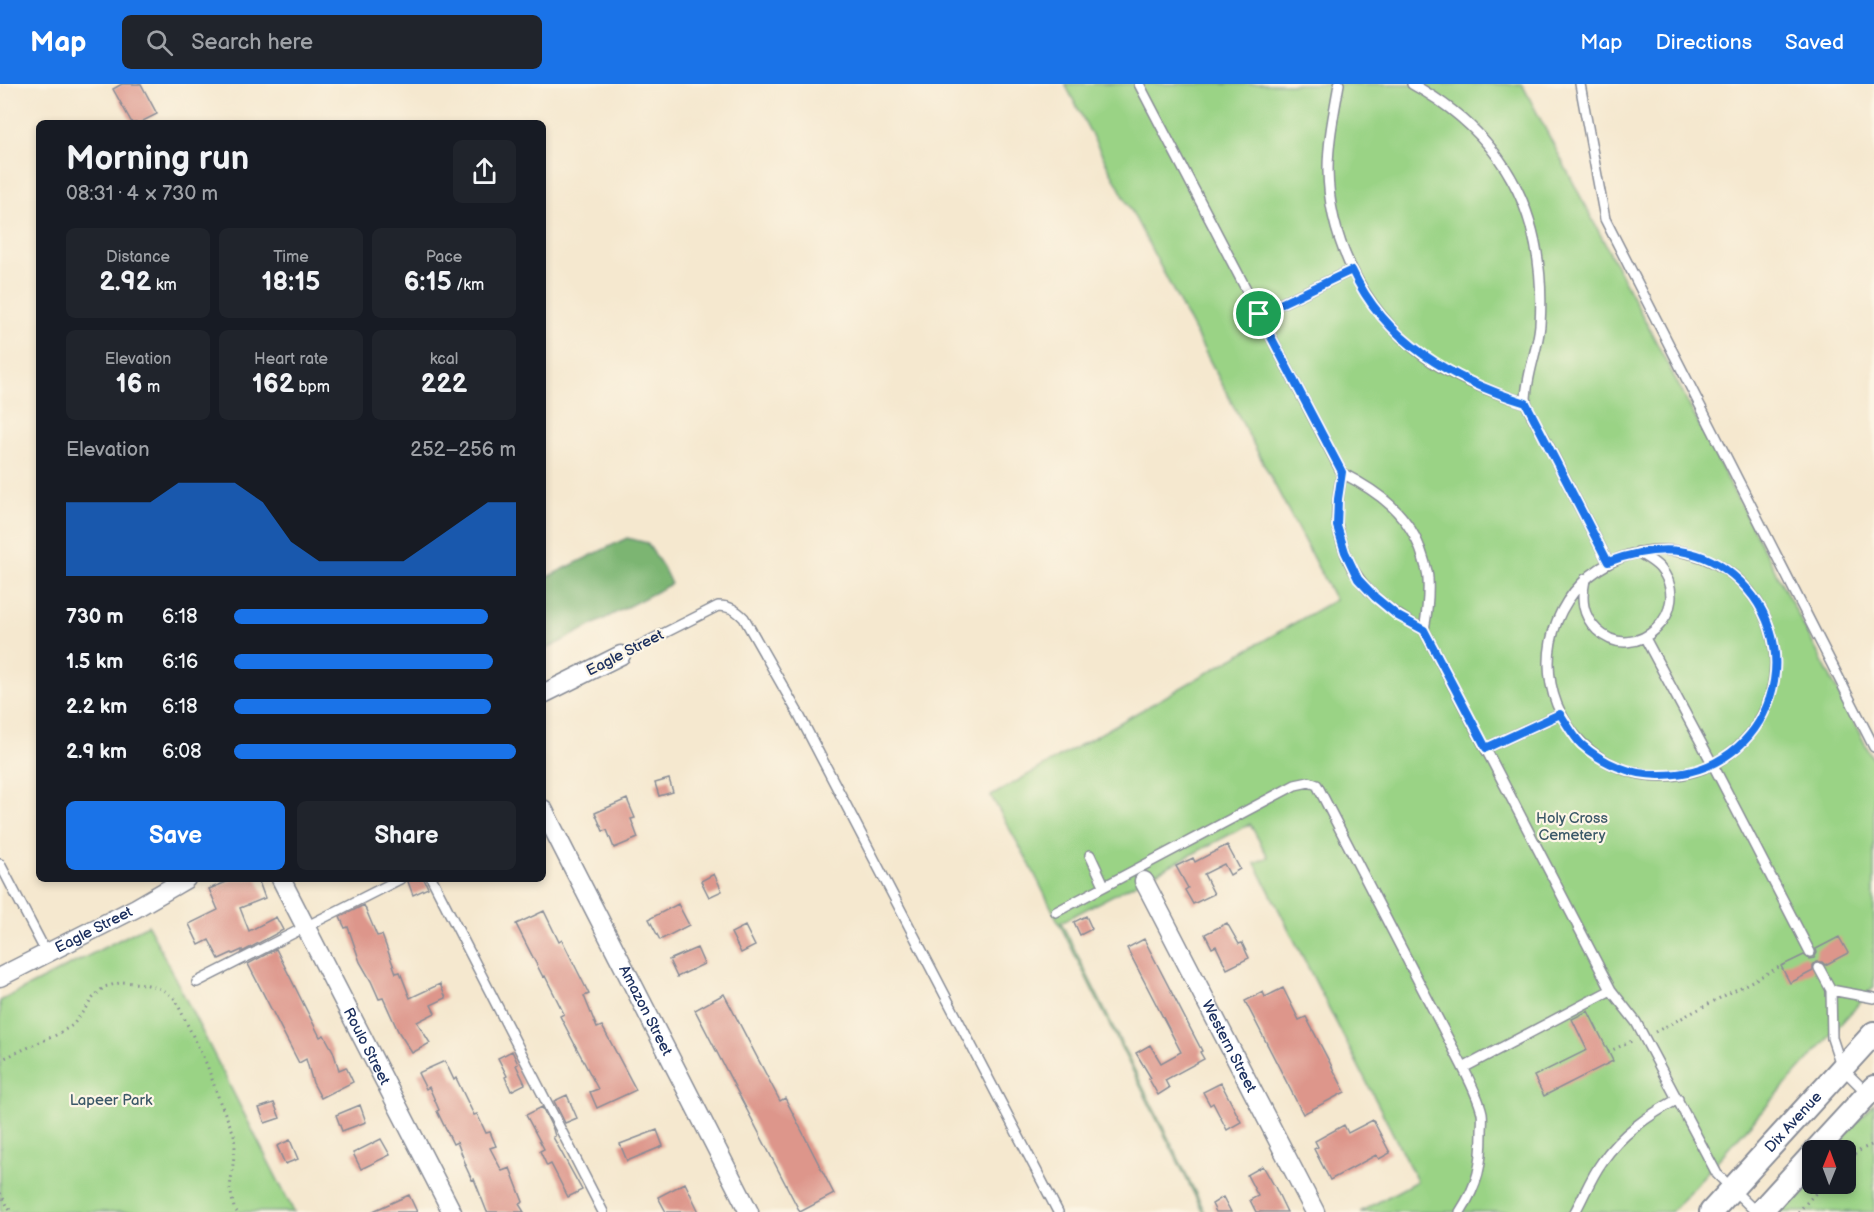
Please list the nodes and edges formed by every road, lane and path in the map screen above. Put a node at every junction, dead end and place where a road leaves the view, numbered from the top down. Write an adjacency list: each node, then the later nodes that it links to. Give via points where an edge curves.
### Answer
1 (1139, 84): 6 (lane)
2 (1339, 84): 5 (lane, via 1328,171 1333,212)
3 (1412, 84): 7 (lane, via 1465,120 1490,146 1512,177 1527,209 1542,289)
4 (1580, 84): 17 (lane, via 1605,219)
5 (1352, 270): 6 (lane); 7 (lane, via 1380,314 1434,363)
6 (1259, 314): 8 (lane)
7 (1526, 403): 10 (lane)
8 (1342, 472): 12 (lane, via 1368,486 1408,523 1428,577); 12 (lane, via 1337,526 1358,579 1398,616)
9 (1637, 552): 10 (lane); 13 (lane, via 1660,568 1671,593 1665,620); 19 (lane, via 1686,552 1715,562 1741,580 1760,604 1772,633 1776,664 1772,695 1759,723 1739,747)
10 (1608, 562): 11 (lane)
11 (1585, 579): 13 (lane, via 1584,610 1601,634 1615,640); 16 (lane, via 1570,595 1555,622 1548,653 1550,684)
12 (1424, 630): 18 (lane)
13 (1645, 638): 19 (lane)
14 (621, 655): 15 (street, Eagle Street); 60 (lane, Eagle Street, via 718,606 728,606 744,618 798,713)
15 (546, 692)
16 (1560, 714): 18 (lane); 19 (lane, via 1581,743 1609,764 1643,775 1679,776)
17 (1874, 747)
18 (1486, 748): 37 (lane)
19 (1713, 765): 31 (lane)
20 (546, 815): 59 (street, Amazon Street)
21 (1090, 855): 28 (lane)
22 (0, 864): 32 (lane)
23 (1144, 881): 61 (street, Western Street)
24 (181, 882): 32 (street, Eagle Street)
25 (283, 882): 30 (street, Roulo Street)
26 (394, 882): 30 (lane)
27 (434, 882): 58 (lane)
28 (1104, 885): 29 (lane); 44 (lane, via 1294,785 1317,784)
29 (1056, 912)
30 (306, 927): 36 (lane); 57 (street, Roulo Street)
31 (1810, 952)
32 (47, 954): 35 (street, Eagle Street)
33 (1781, 966): 41 (path)
34 (1819, 968): 38 (lane)
35 (0, 977)
36 (197, 982)
37 (1611, 990): 41 (lane); 44 (lane)
38 (1831, 990): 39 (lane); 45 (lane, via 1833,1038)
39 (1874, 998)
40 (1874, 1033): 45 (street, Dix Avenue)
41 (1645, 1036): 42 (path); 47 (lane)
42 (1608, 1052)
43 (0, 1059): 56 (path, via 73,1025 104,987 123,982 162,988 175,999 183,1015 234,1134 230,1188)
44 (1463, 1068): 62 (lane, via 1482,1113 1482,1148 1479,1175)
45 (1842, 1068): 46 (lane); 52 (street, Dix Avenue)
46 (1871, 1090): 48 (street)
47 (1678, 1099): 52 (lane, via 1717,1174); 63 (lane, via 1647,1116 1619,1141 1602,1162)
48 (1825, 1140)
49 (1874, 1144): 50 (path)
50 (1856, 1154)
51 (1802, 1166): 65 (street)
52 (1732, 1189): 64 (street, Dix Avenue); 65 (lane)
53 (0, 1192): 55 (path)
54 (1815, 1194): 66 (path)
55 (11, 1212)
56 (237, 1212)
57 (452, 1212)
58 (603, 1212)
59 (749, 1212)
60 (1058, 1212)
61 (1315, 1212)
62 (1460, 1212)
63 (1575, 1212)
64 (1711, 1212)
65 (1758, 1212)
66 (1798, 1212)

